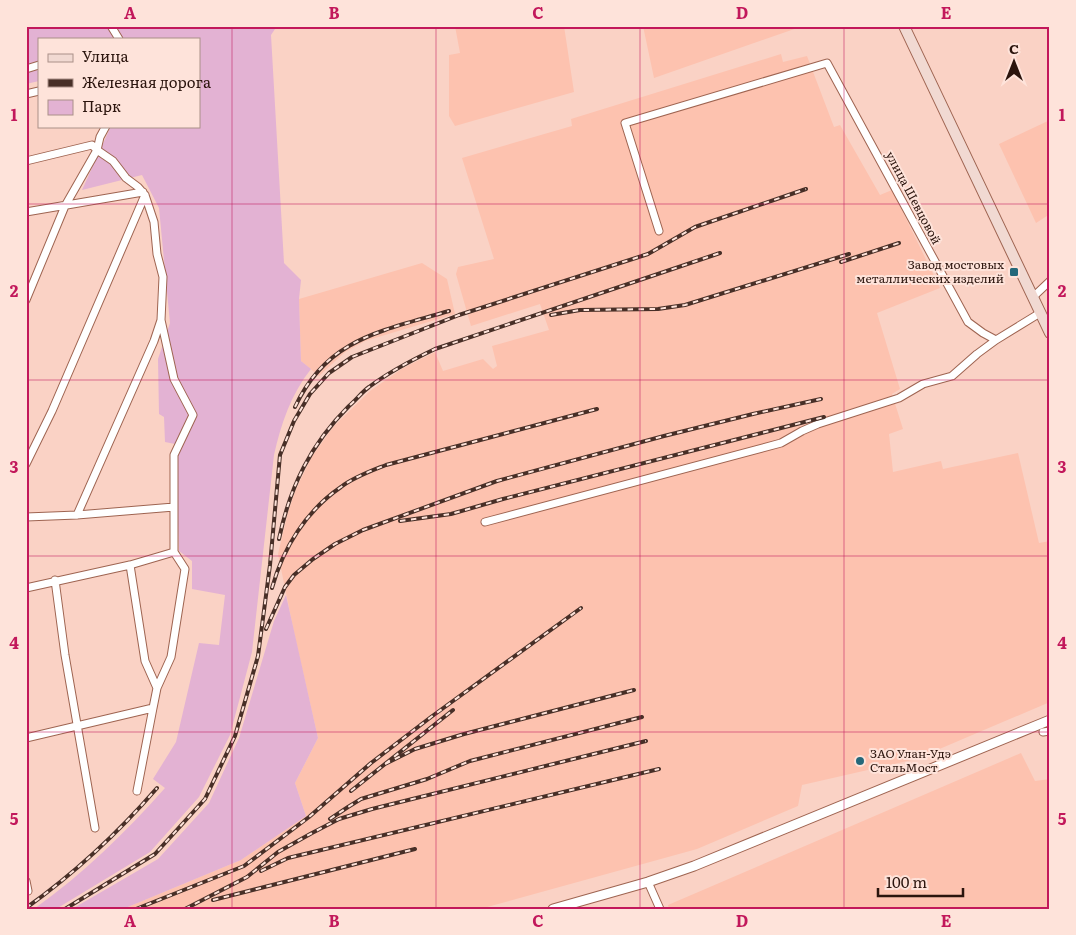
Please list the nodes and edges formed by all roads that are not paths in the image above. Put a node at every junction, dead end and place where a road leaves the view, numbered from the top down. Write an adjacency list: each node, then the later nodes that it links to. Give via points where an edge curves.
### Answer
1 (111, 26): 3 (street)
2 (904, 26): 16 (main road)
3 (118, 38)
4 (38, 65): 5 (street)
5 (26, 69)
6 (38, 90): 7 (street)
7 (26, 94)
8 (105, 128): 9 (street)
9 (97, 150): 10 (street, via 92,145); 11 (street, via 113,161); 12 (street)
10 (26, 161)
11 (144, 193): 12 (street); 19 (street, via 154,222 163,277); 22 (street, via 52,411)
12 (65, 206): 13 (street); 17 (street)
13 (26, 212)
14 (659, 231): 21 (street, улица Шевцовой, via 625,122 827,64 968,322)
15 (1050, 281): 16 (street)
16 (1033, 297): 18 (main road)
17 (26, 300)
18 (1040, 313): 20 (main road); 21 (street)
19 (161, 320): 23 (street, via 174,379 193,415 174,455); 24 (street)
20 (1050, 333)
21 (996, 340): 26 (street, via 952,376 923,384 899,398 818,424 782,443)
22 (26, 464)
23 (174, 507): 24 (street); 27 (street)
24 (77, 515): 25 (street)
25 (26, 517)
26 (485, 522)
27 (174, 552): 28 (street); 31 (street, via 185,569 170,657)
28 (130, 565): 29 (street); 31 (street, via 145,662)
29 (55, 580): 30 (street); 34 (street)
30 (26, 588)
31 (157, 688): 32 (street)
32 (153, 708): 34 (street); 36 (street)
33 (1050, 720): 39 (street)
34 (78, 726): 35 (street); 37 (street)
35 (26, 738)
36 (137, 791)
37 (95, 828)
38 (26, 880): 40 (street)
39 (648, 882): 41 (street); 42 (street)
40 (28, 890)
41 (553, 909)
42 (660, 909)

